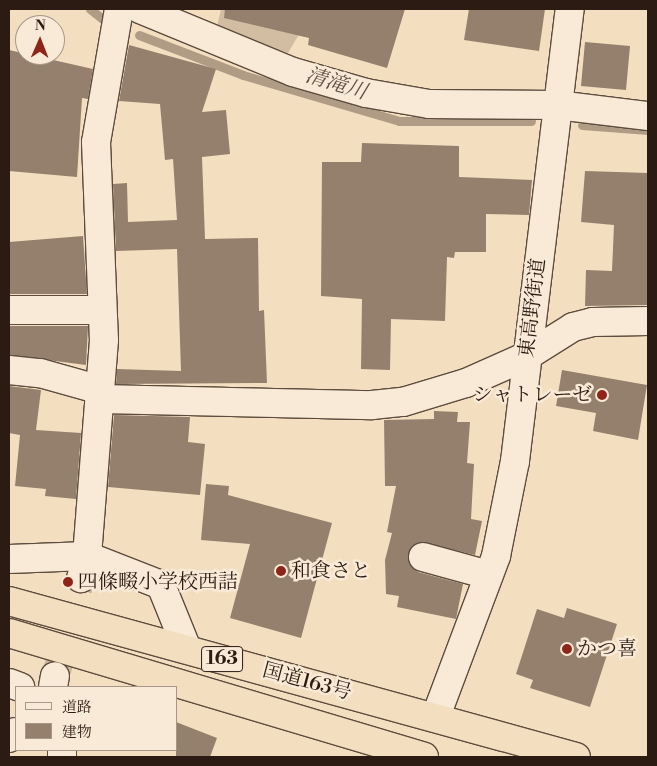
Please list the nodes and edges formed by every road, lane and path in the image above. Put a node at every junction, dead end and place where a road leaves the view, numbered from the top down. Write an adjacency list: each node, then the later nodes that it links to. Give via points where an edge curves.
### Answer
1 (119, 9): 7 (street, via 96,142)
2 (140, 9): 4 (street, via 292,72 366,93 429,104)
3 (570, 9): 4 (street, 東高野街道)
4 (557, 105): 5 (street); 9 (street, 東高野街道)
5 (648, 116)
6 (9, 310): 7 (street)
7 (102, 310): 11 (street)
8 (648, 321): 9 (street, via 593,322 573,327)
9 (527, 356): 11 (street, via 466,383 403,402 372,406); 15 (street, 東高野街道, via 515,461)
10 (9, 370): 11 (street, via 40,373)
11 (101, 395): 14 (street)
12 (423, 557): 15 (street)
13 (9, 558): 14 (street)
14 (84, 567): 18 (street, via 161,585)
15 (490, 575): 19 (street, 東高野街道)
16 (9, 601): 18 (highway, 国道163号 / 163)
17 (9, 633): 20 (highway, 国道163号 / 163)
18 (186, 649): 19 (highway, 国道163号 / 163)
19 (436, 716): 20 (highway); 21 (highway, 国道163号 / 163)
20 (416, 756)
21 (576, 757)

